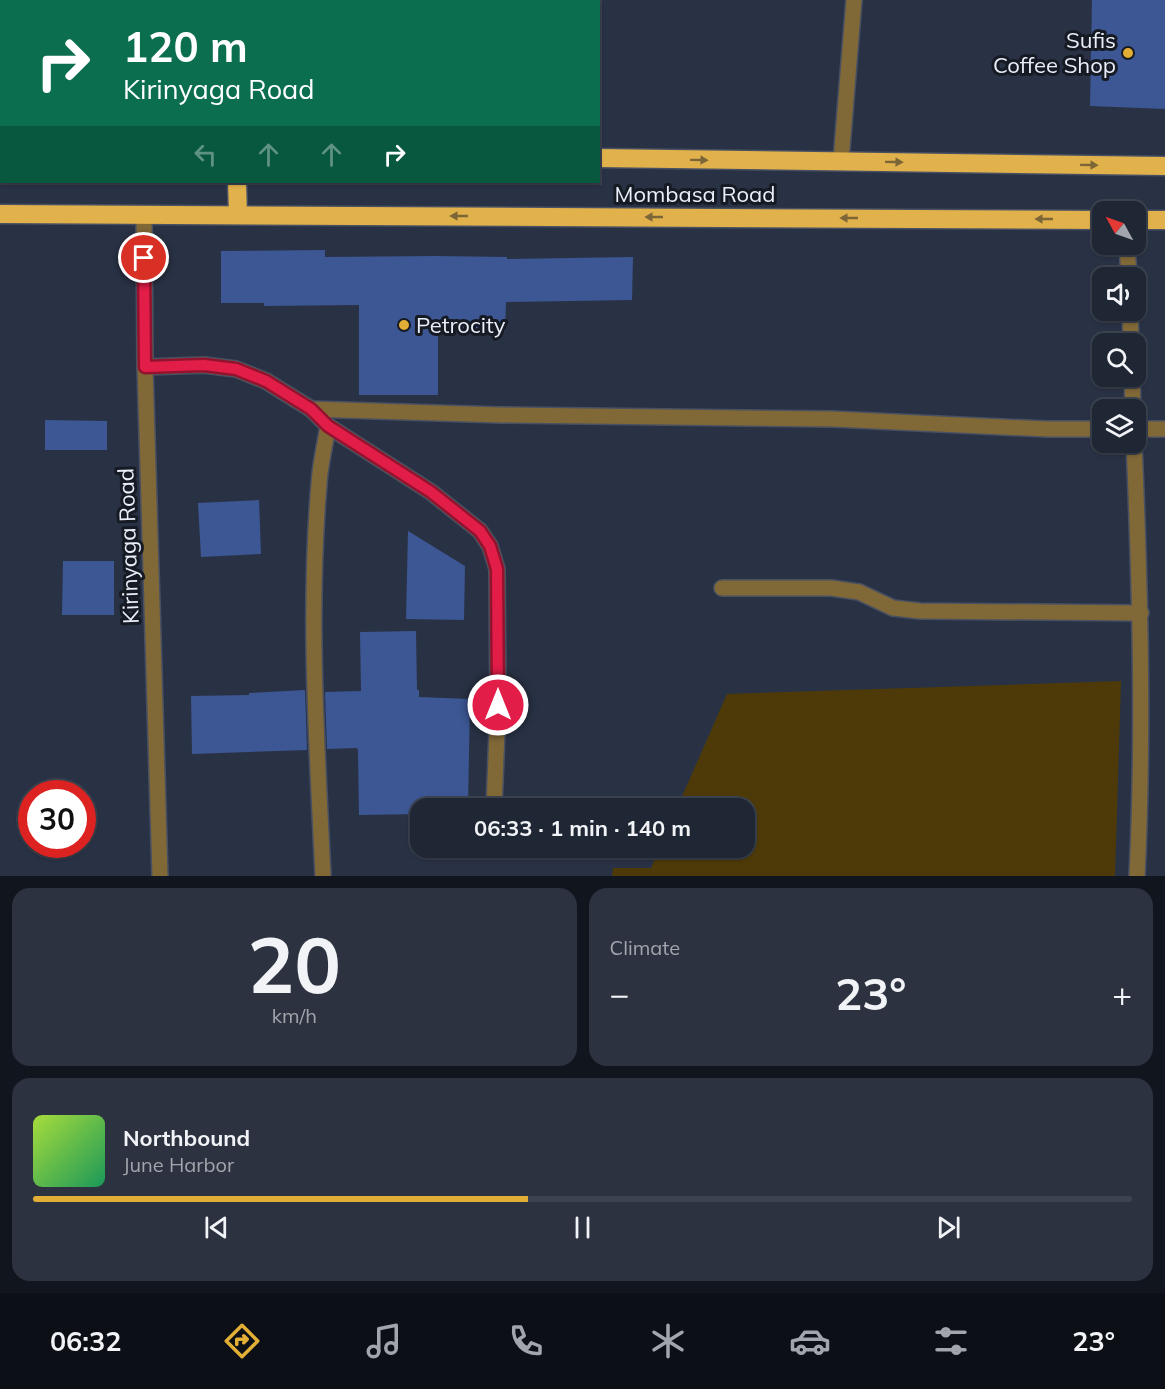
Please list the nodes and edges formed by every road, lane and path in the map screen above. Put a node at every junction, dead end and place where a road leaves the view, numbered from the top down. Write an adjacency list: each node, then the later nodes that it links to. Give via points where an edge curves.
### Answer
1 (854, 0): 3 (street)
2 (600, 158): 3 (highway, Mombasa Road, one-way to 3)
3 (842, 161): 4 (highway, Mombasa Road, one-way to 4)
4 (1165, 166)
5 (237, 183): 8 (highway)
6 (0, 214): 7 (highway, Mombasa Road)
7 (144, 215): 8 (highway, Mombasa Road); 12 (street, Kirinyaga Road)
8 (238, 215): 9 (highway, Mombasa Road, one-way to 8)
9 (1092, 220)
10 (1146, 220): 11 (highway)
11 (1165, 220)
12 (145, 367): 13 (street, via 204,365 236,369 266,381); 22 (street, Kirinyaga Road)
13 (311, 409): 14 (street); 15 (street, via 833,419)
14 (328, 426): 21 (street, via 431,492 480,531 490,546 497,569); 23 (street, via 319,482 314,565)
15 (1092, 429)
16 (1146, 429): 17 (street)
17 (1165, 429)
18 (1134, 453): 20 (street)
19 (722, 588): 20 (street, via 831,588 859,592 893,608 920,611)
20 (1141, 613): 24 (street)
21 (494, 798)
22 (160, 876)
23 (323, 876)
24 (1137, 876)

